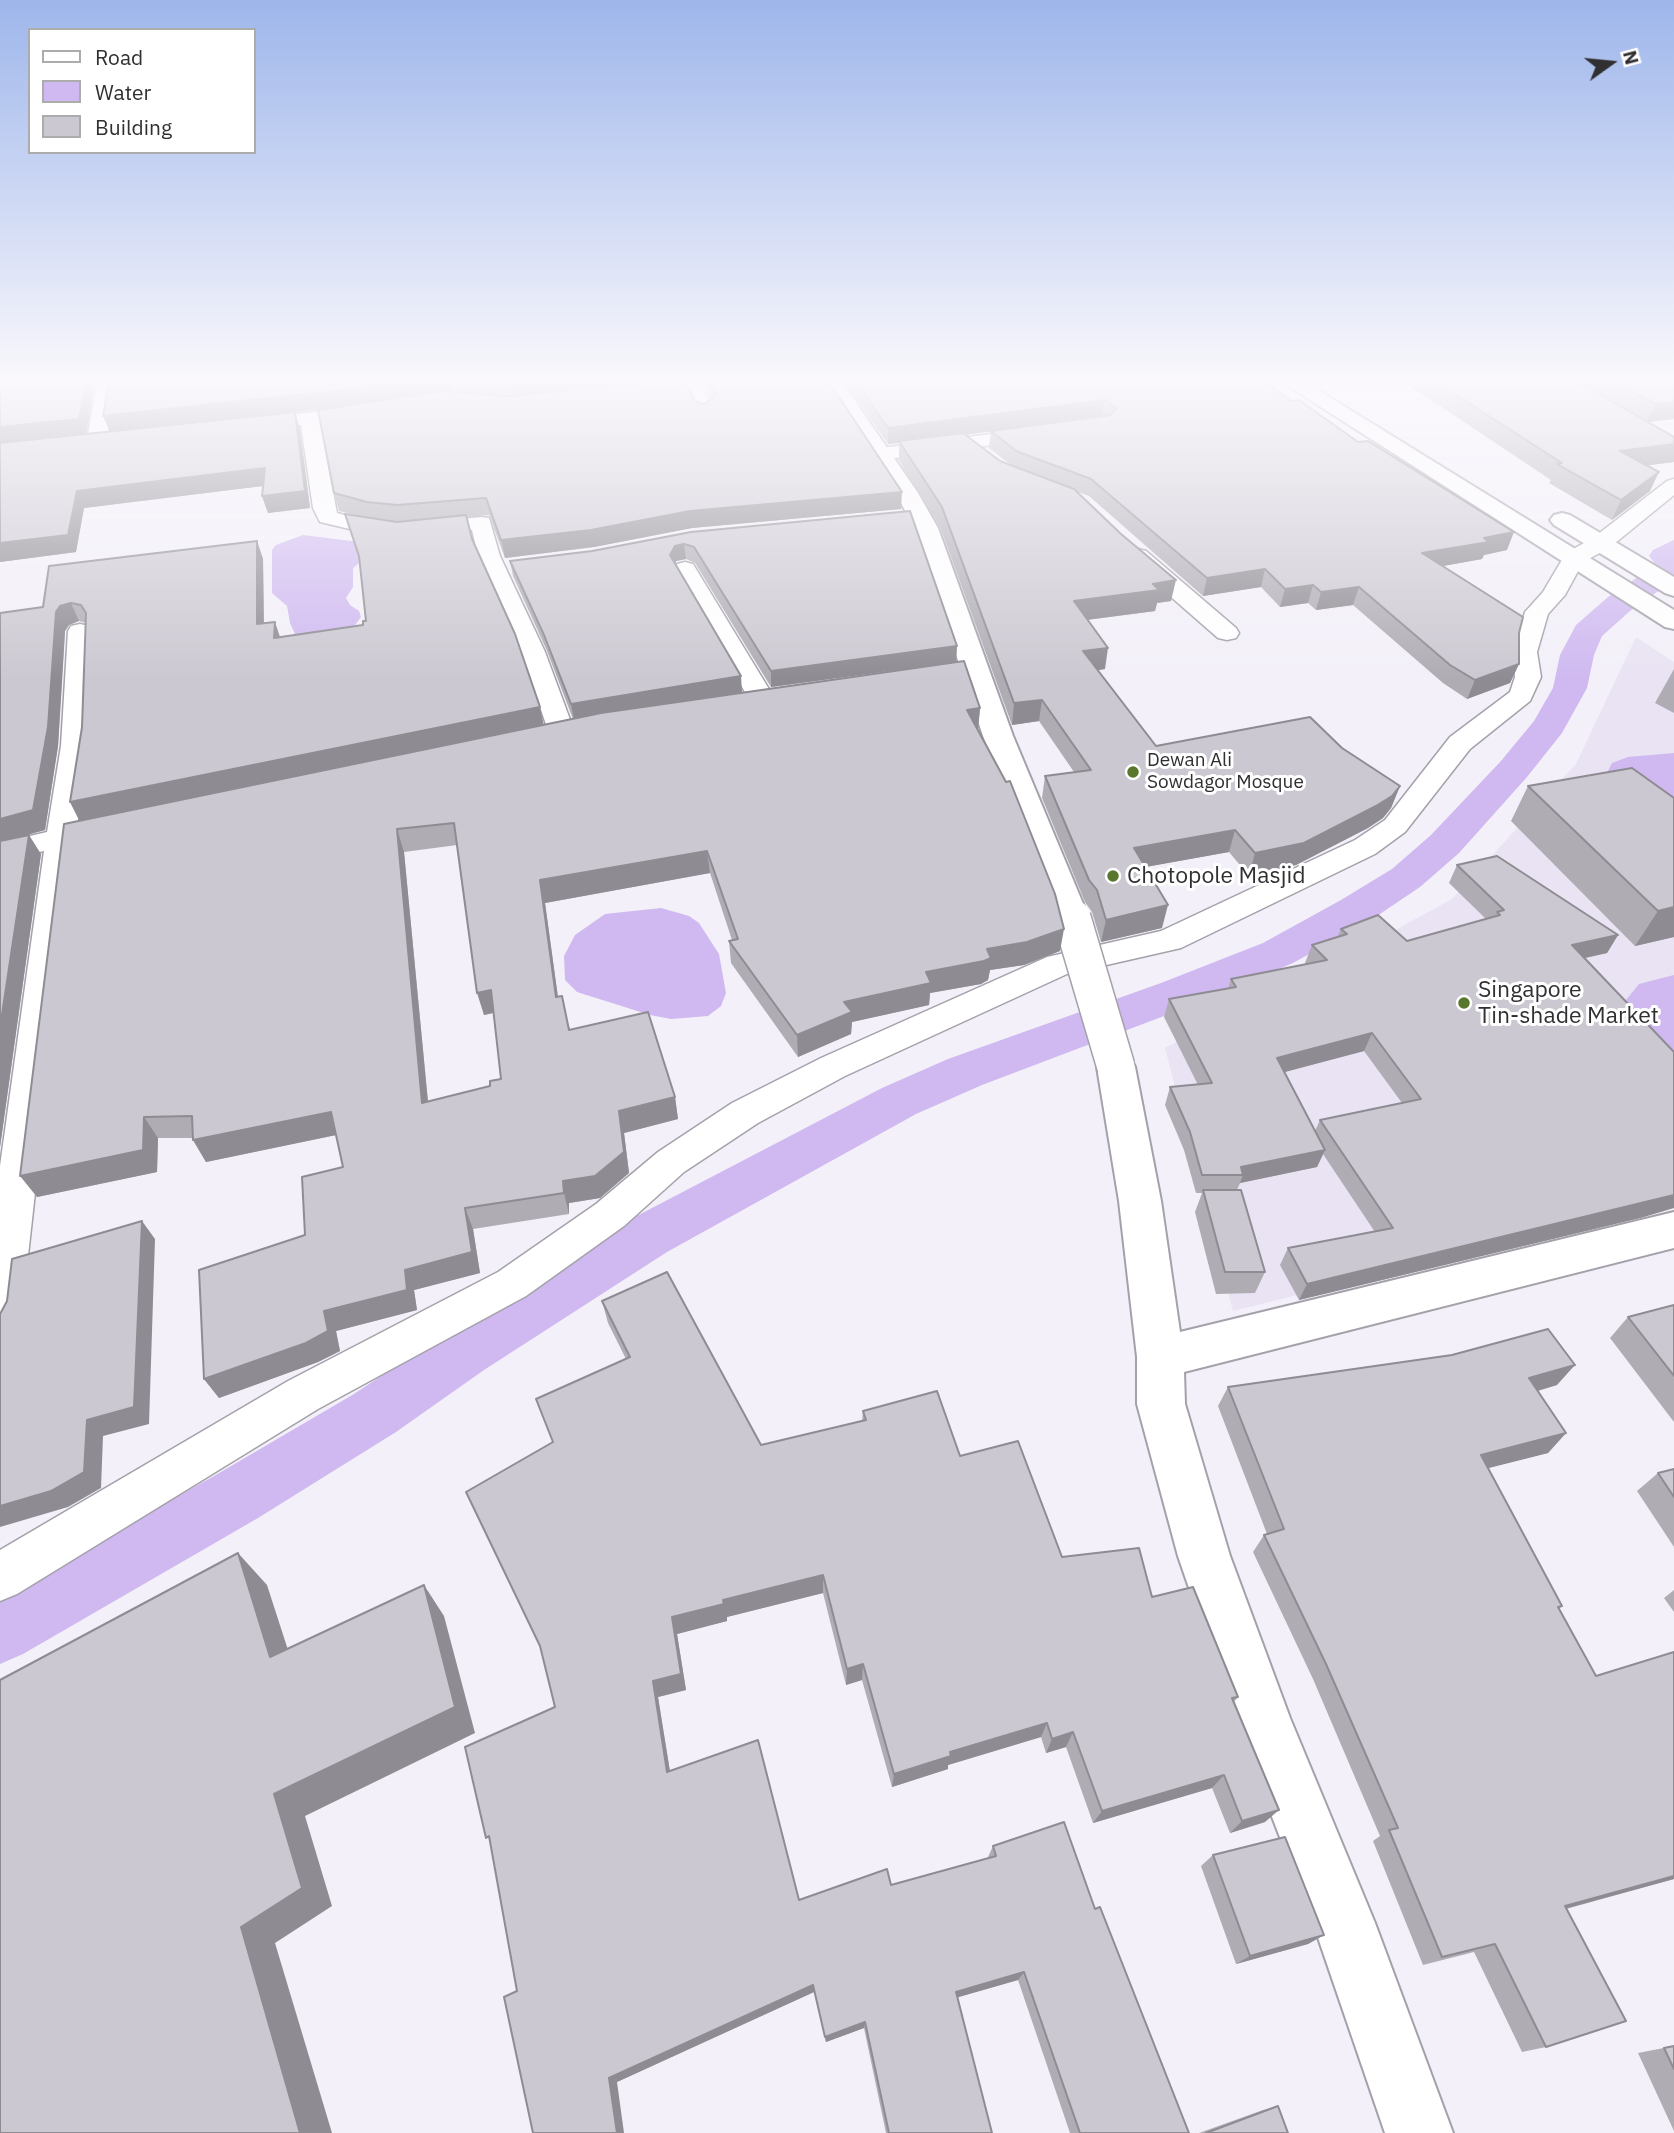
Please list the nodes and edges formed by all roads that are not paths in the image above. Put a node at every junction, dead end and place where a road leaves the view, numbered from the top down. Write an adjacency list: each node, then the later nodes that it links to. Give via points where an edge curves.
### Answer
1 (320, 482): 9 (street, via 328,517 402,531 481,523)
2 (892, 482): 22 (street, bridge, via 907,517 926,528 962,672 1072,918 1116,1067 1140,1201)
3 (1467, 482): 7 (street)
4 (1674, 485): 7 (street)
5 (1542, 509): 7 (street)
6 (1119, 539): 14 (street)
7 (1596, 555): 11 (street); 12 (street); 23 (street, via 1537,612 1525,652 1528,677 1521,696 1460,743 1395,826 1365,847 1170,940 1058,965 856,1056 745,1112 671,1162 610,1215 512,1284 303,1395)
8 (522, 566): 9 (street)
9 (496, 569): 16 (street)
10 (685, 569): 15 (street)
11 (1674, 588)
12 (1674, 621)
13 (80, 631): 18 (street, via 75,746)
14 (1227, 633)
15 (761, 699)
16 (562, 733)
17 (133, 822): 18 (street)
18 (61, 839): 19 (street); 21 (street)
19 (0, 852)
20 (1674, 1230): 22 (street)
21 (0, 1318)
22 (1160, 1357): 24 (street, via 1161,1404 1204,1556)
23 (0, 1577)
24 (1419, 2133)

